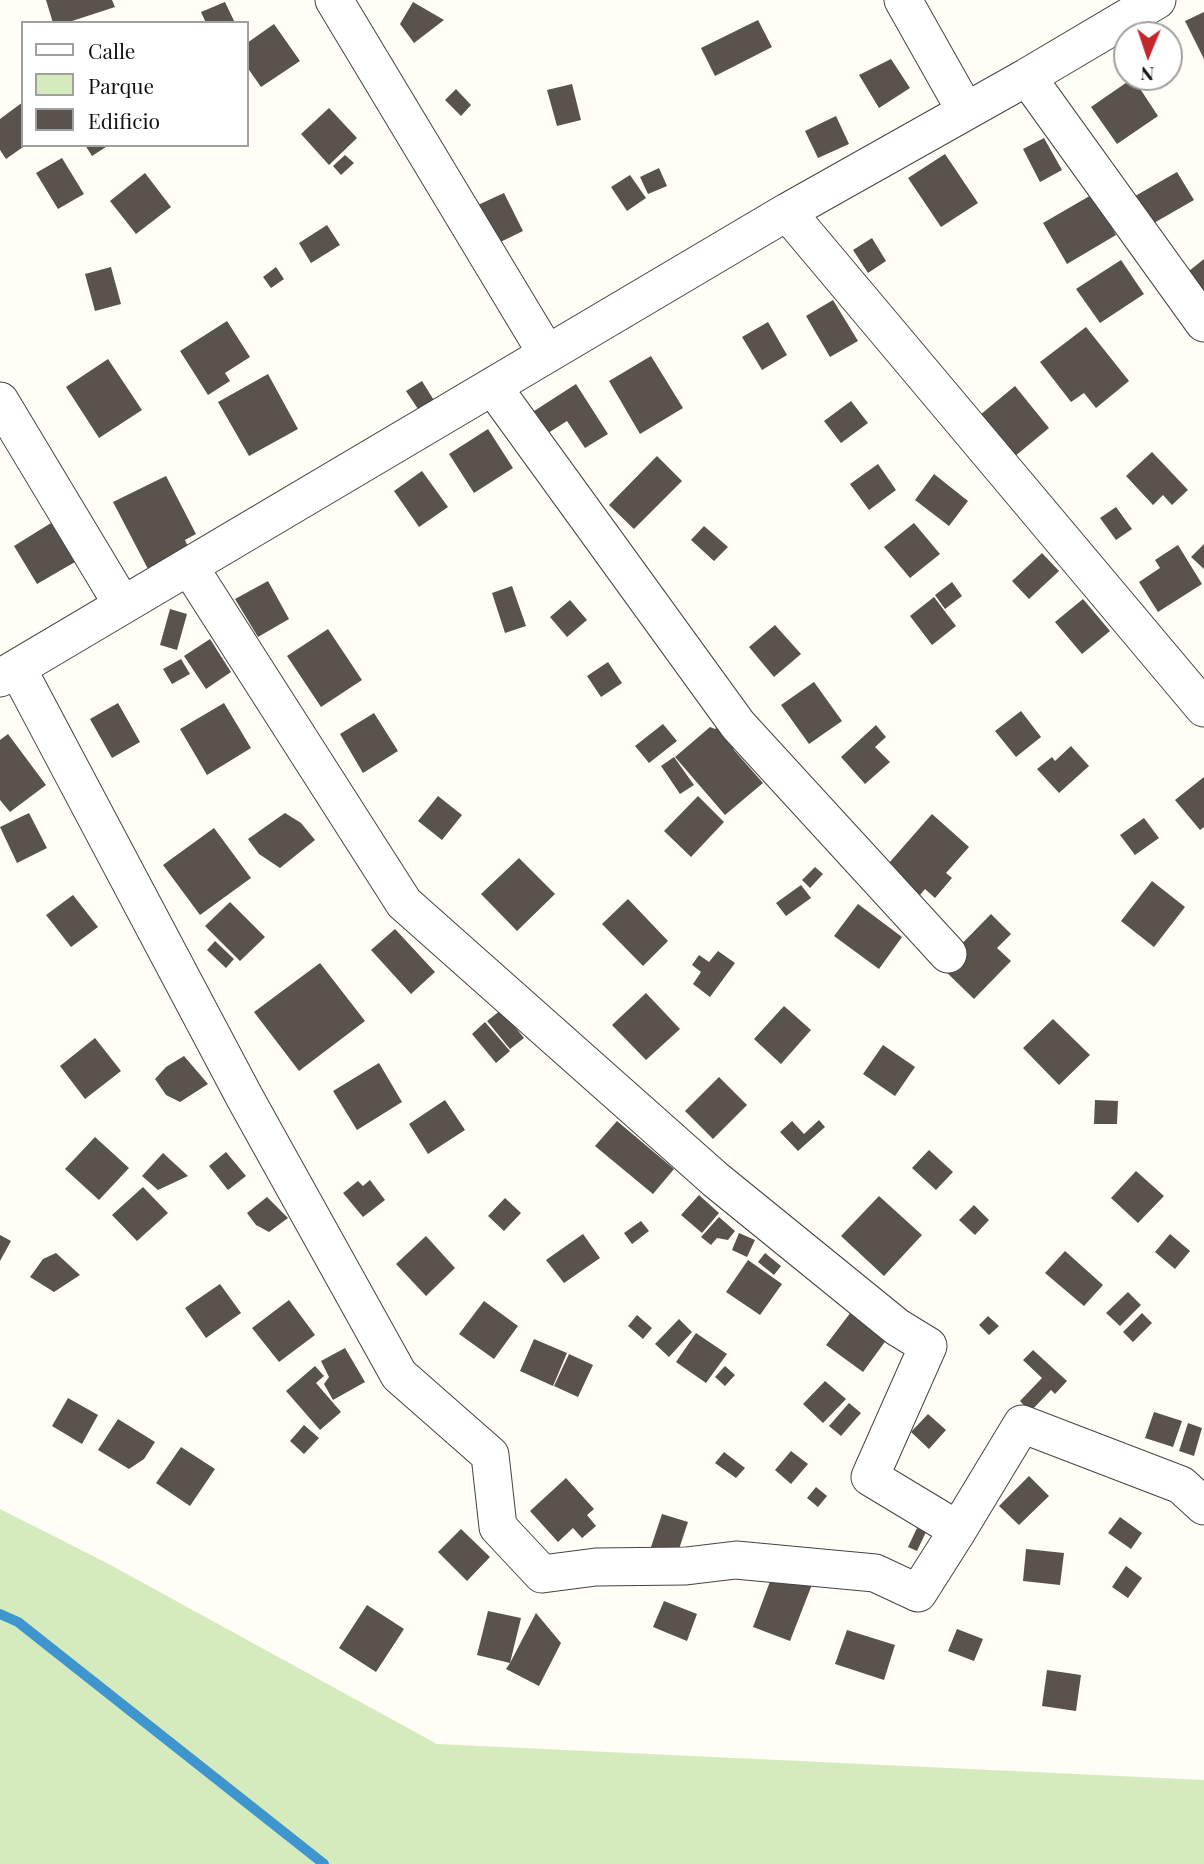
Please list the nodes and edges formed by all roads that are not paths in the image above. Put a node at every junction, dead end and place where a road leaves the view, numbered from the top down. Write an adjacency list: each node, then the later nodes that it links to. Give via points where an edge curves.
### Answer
1 (334, 0): 8 (street)
2 (903, 0): 5 (street)
3 (1157, 0): 4 (street)
4 (1027, 77): 5 (street); 7 (street)
5 (965, 110): 6 (street)
6 (787, 212): 8 (street); 14 (street)
7 (1204, 323)
8 (547, 354): 9 (street)
9 (493, 387): 11 (street); 15 (street, via 738,724)
10 (0, 401): 12 (street)
11 (190, 568): 12 (street); 17 (street, via 404,903 716,1180 897,1327 928,1346 870,1477)
12 (122, 604): 13 (street)
13 (8, 673): 17 (street, via 399,1375 490,1455 498,1527 542,1574 736,1560 875,1573 918,1593)
14 (1204, 708)
15 (948, 954)
16 (1204, 1506): 17 (street, via 1181,1485 1022,1424)
17 (958, 1530)

